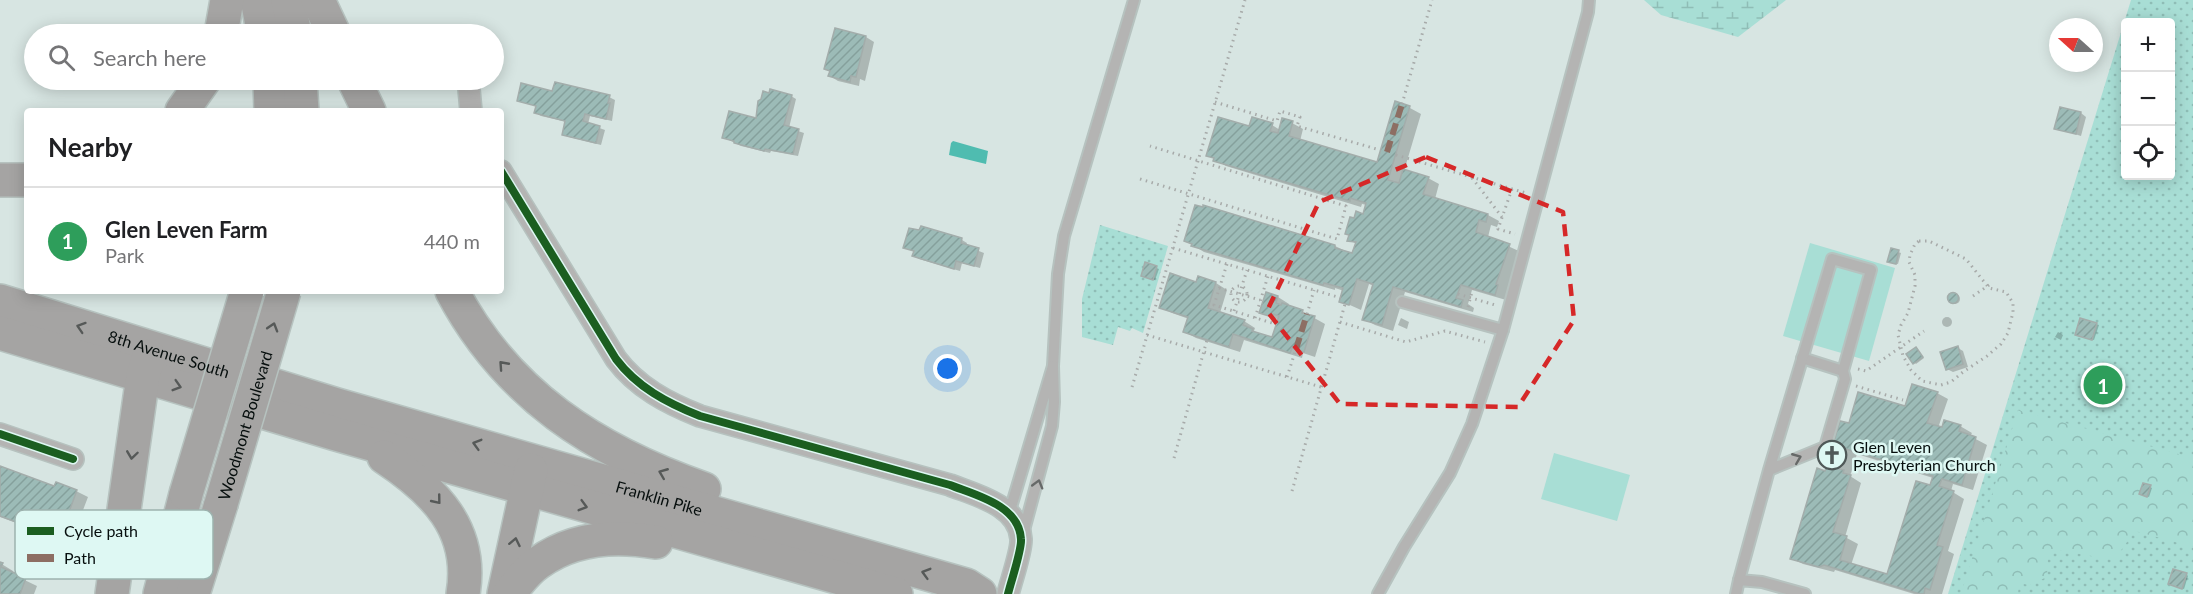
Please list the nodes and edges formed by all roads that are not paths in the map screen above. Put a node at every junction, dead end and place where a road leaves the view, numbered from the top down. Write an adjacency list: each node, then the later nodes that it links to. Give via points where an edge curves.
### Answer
1 (227, 0): 7 (main road)
2 (257, 0): 8 (main road)
3 (288, 0): 9 (main road)
4 (318, 0): 10 (main road)
5 (1134, 0): 33 (lane, via 1064,236)
6 (1589, 0): 29 (lane)
7 (223, 24)
8 (262, 24)
9 (293, 24)
10 (329, 24)
11 (197, 90): 16 (main road)
12 (270, 90): 17 (main road)
13 (301, 90): 18 (main road)
14 (359, 90): 19 (main road)
15 (469, 90): 20 (street)
16 (184, 108)
17 (271, 108)
18 (302, 108)
19 (368, 108)
20 (471, 108)
21 (504, 176): 43 (street, via 616,358 646,389 700,416 950,485)
22 (0, 180): 23 (main road)
23 (24, 180)
24 (246, 294): 42 (main road, bridge)
25 (283, 294): 40 (main road, Woodmont Boulevard, one-way to 25, bridge)
26 (454, 294): 46 (main road, one-way to 26, via 732,499 621,455 569,424 503,365)
27 (0, 301): 32 (main road, 8th Avenue South, one-way to 27)
28 (1402, 302): 29 (lane)
29 (1503, 330): 61 (lane, via 1454,466)
30 (0, 333): 32 (main road, 8th Avenue South)
31 (1802, 358): 34 (lane); 34 (lane, via 1832,259 1871,270); 38 (lane)
32 (147, 362): 35 (main road, 8th Avenue South); 41 (main road, one-way to 41)
33 (1053, 366): 43 (lane); 45 (lane, one-way to 33, via 1052,426)
34 (1844, 373): 38 (lane, one-way to 34, via 1825,447)
35 (337, 419): 39 (main road, Franklin Pike); 55 (main road, one-way to 55, via 365,447 416,479 438,501 460,541 465,567)
36 (0, 434): 37 (street)
37 (73, 459)
38 (1769, 470): 50 (lane)
39 (530, 474): 46 (main road, Franklin Pike); 56 (main road, one-way to 39)
40 (221, 504): 44 (main road, Woodmont Boulevard); 54 (main road)
41 (125, 510)
42 (182, 510)
43 (1009, 514): 45 (street)
44 (213, 530)
45 (1022, 540): 60 (street)
46 (848, 566): 57 (main road, via 615,537 550,555 527,571); 58 (main road, Franklin Pike); 59 (main road, Franklin Pike, one-way to 46, via 966,585)
47 (114, 579): 51 (main road, one-way to 51)
48 (164, 579): 52 (main road, bridge)
49 (198, 579): 53 (main road, Woodmont Boulevard)
50 (1739, 580): 62 (lane); 63 (lane)
51 (112, 594)
52 (160, 594)
53 (193, 594)
54 (218, 594)
55 (464, 594)
56 (504, 594)
57 (509, 594)
58 (897, 594)
59 (980, 594)
60 (1008, 594)
61 (1378, 594)
62 (1736, 594)
63 (1805, 594)

